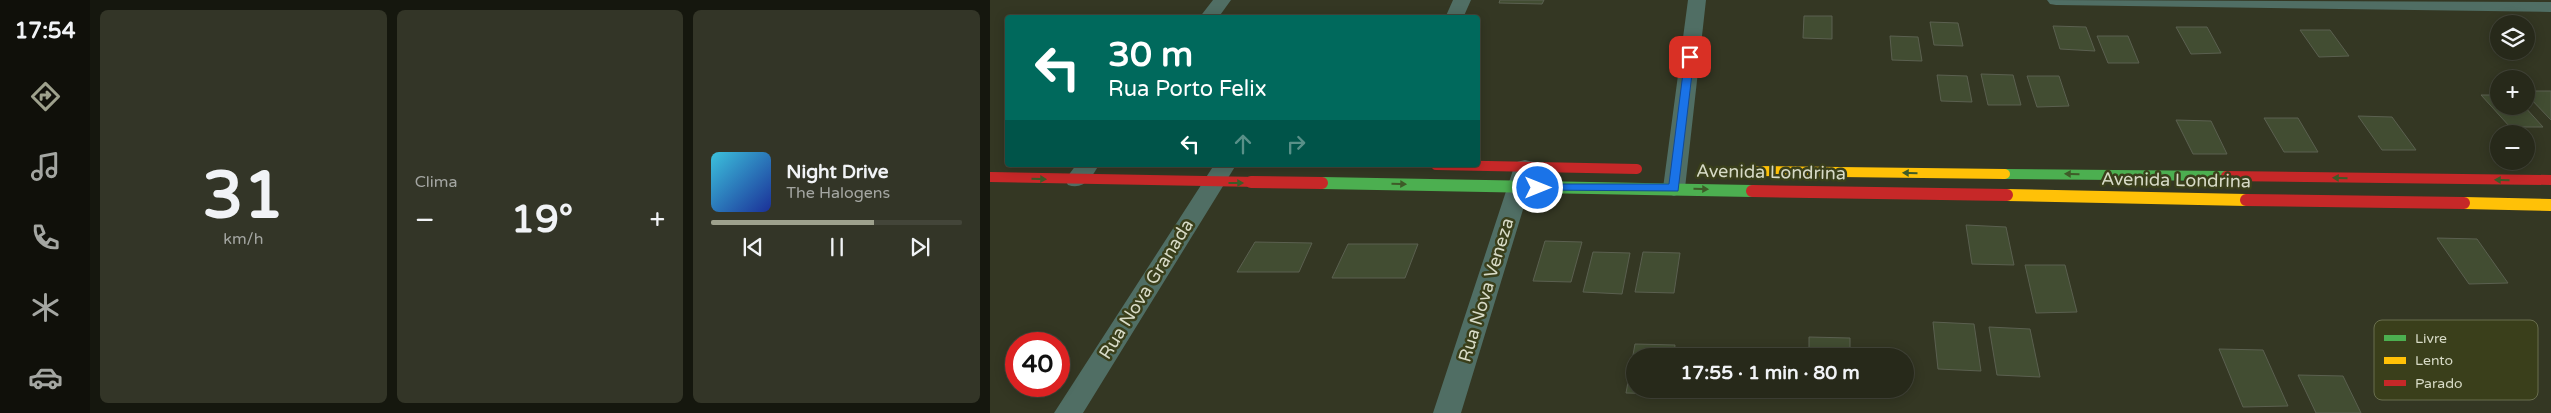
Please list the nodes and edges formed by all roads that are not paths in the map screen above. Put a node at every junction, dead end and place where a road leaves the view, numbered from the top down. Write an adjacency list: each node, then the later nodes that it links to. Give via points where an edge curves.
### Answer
1 (1222, 0): 6 (street)
2 (1462, 0): 7 (street)
3 (1697, 0): 13 (street)
4 (2056, 0): 5 (street)
5 (2551, 7)
6 (1210, 15)
7 (1455, 15)
8 (1449, 167): 15 (street, Avenida Londrina)
9 (1647, 169): 15 (street, Avenida Londrina)
10 (1745, 171): 16 (street, Avenida Londrina, one-way to 10)
11 (1082, 172): 12 (street, Avenida Londrina); 14 (street, Avenida Londrina, one-way to 11)
12 (1219, 174): 15 (street, Avenida Londrina, one-way to 15); 18 (street, Rua Nova Granada)
13 (1675, 174): 15 (street, Avenida Londrina); 17 (street, Avenida Londrina, one-way to 17)
14 (990, 178)
15 (1522, 178): 19 (street, Rua Nova Veneza)
16 (2551, 180)
17 (2551, 205)
18 (1068, 413)
19 (1447, 413)

